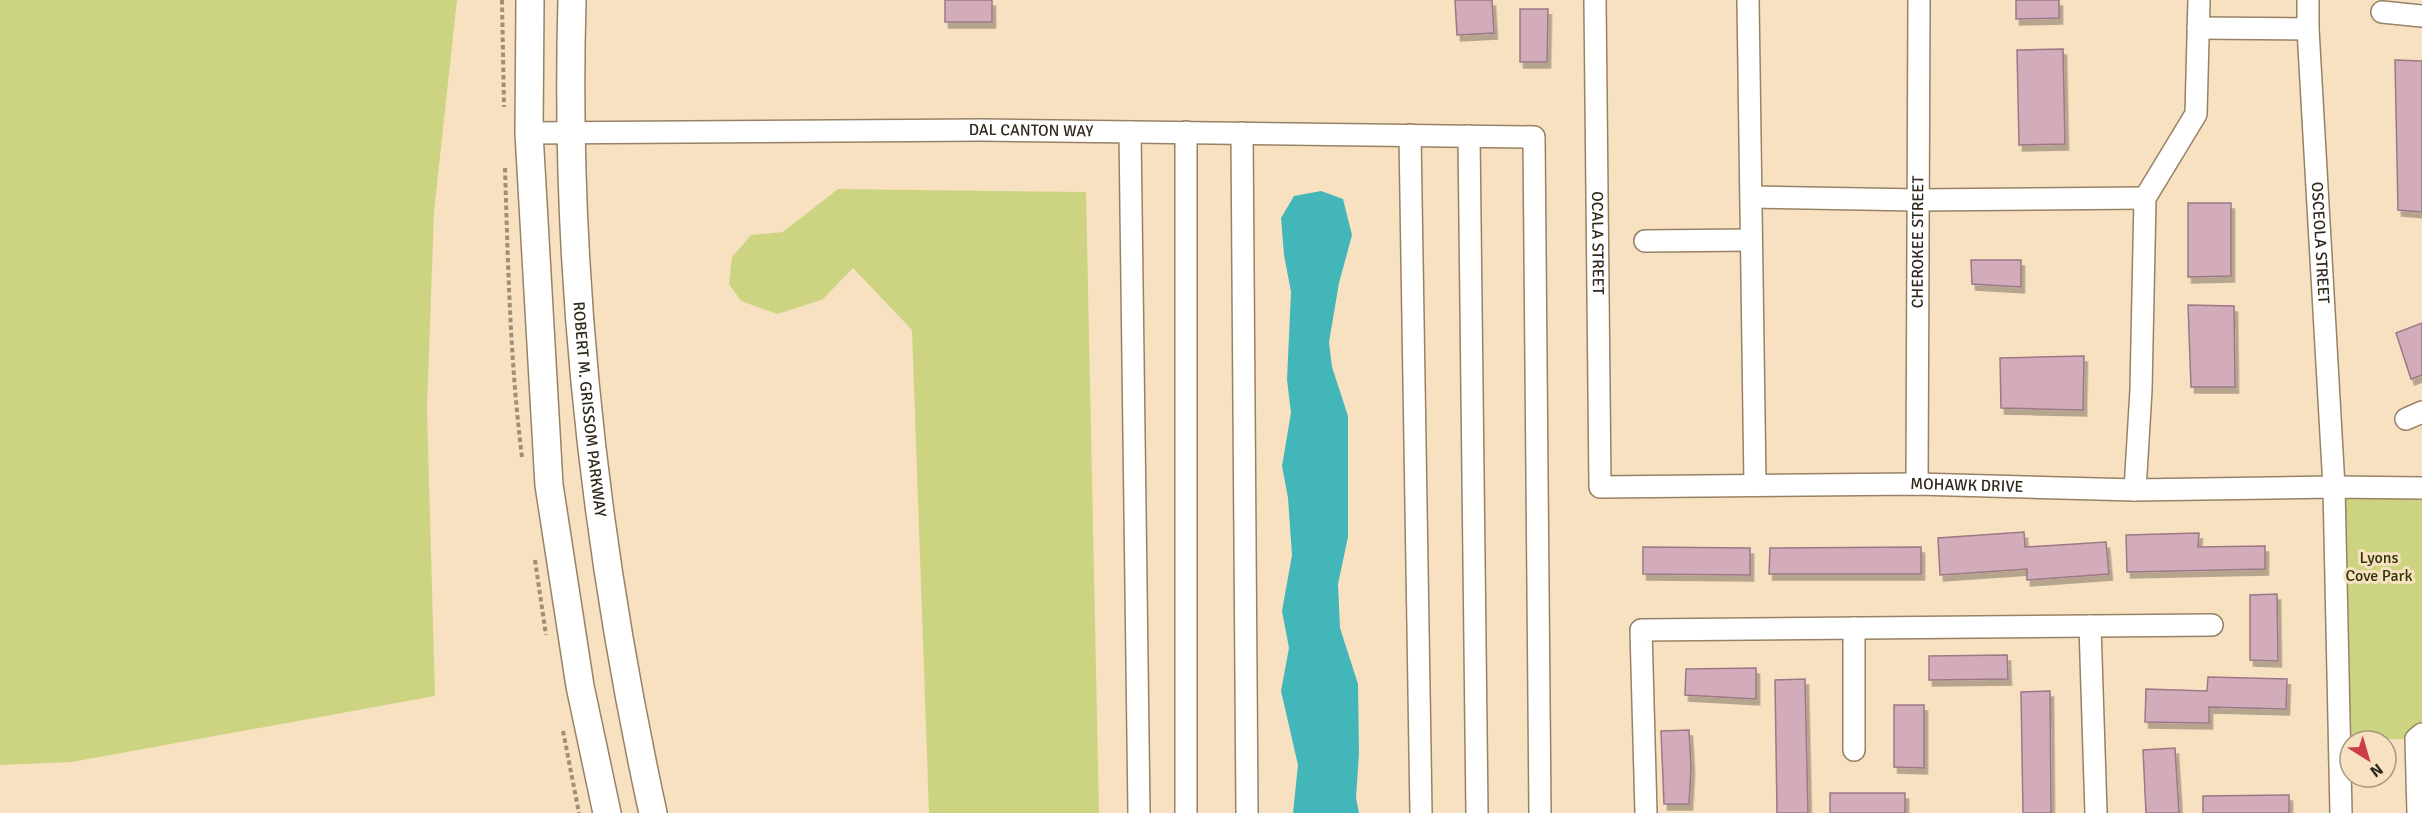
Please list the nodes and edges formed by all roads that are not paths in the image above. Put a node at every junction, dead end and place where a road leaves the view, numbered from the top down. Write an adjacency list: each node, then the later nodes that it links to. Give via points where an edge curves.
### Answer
1 (530, 0): 14 (main road)
2 (572, 0): 15 (main road, ROBERT M. GRISSOM PARKWAY)
3 (1595, 0): 26 (street, OCALA STREET)
4 (1748, 0): 19 (street)
5 (1919, 0): 21 (street, CHEROKEE STREET)
6 (2199, 0): 10 (street)
7 (2308, 0): 11 (street, OSCEOLA STREET)
8 (2382, 12): 9 (street)
9 (2422, 16)
10 (2198, 28): 11 (street); 20 (street, via 2196,114)
11 (2308, 29): 27 (street, OSCEOLA STREET)
12 (1130, 132): 13 (street, DAL CANTON WAY); 15 (street, DAL CANTON WAY); 37 (street)
13 (1186, 132): 16 (street, DAL CANTON WAY); 38 (street)
14 (529, 133): 15 (street, DAL CANTON WAY); 35 (main road, via 549,485 580,686)
15 (570, 133): 36 (main road, ROBERT M. GRISSOM PARKWAY, via 585,384 598,502 629,704)
16 (1242, 133): 17 (street, DAL CANTON WAY); 39 (street)
17 (1410, 135): 18 (street, DAL CANTON WAY); 40 (street)
18 (1469, 136): 41 (street); 42 (street, DAL CANTON WAY, via 1534,136)
19 (1751, 197): 21 (street); 22 (street)
20 (2145, 198): 21 (street); 29 (street)
21 (1918, 200): 24 (street, CHEROKEE STREET)
22 (1751, 240): 23 (street); 25 (street)
23 (1646, 241)
24 (1917, 484): 25 (street, MOHAWK DRIVE); 29 (street, MOHAWK DRIVE)
25 (1755, 485): 26 (street, MOHAWK DRIVE)
26 (1600, 487)
27 (2334, 487): 28 (street, MOHAWK DRIVE); 29 (street, MOHAWK DRIVE); 45 (street, OSCEOLA STREET)
28 (2422, 488)
29 (2135, 490)
30 (2212, 625): 31 (street)
31 (2090, 626): 32 (street); 44 (street)
32 (1854, 628): 34 (street); 43 (street, via 1641,630)
33 (2422, 734): 46 (street, via 2416,739)
34 (1854, 750)
35 (607, 813)
36 (653, 813)
37 (1139, 813)
38 (1186, 813)
39 (1247, 813)
40 (1421, 813)
41 (1477, 813)
42 (1540, 813)
43 (1646, 813)
44 (2096, 813)
45 (2341, 813)
46 (2418, 813)

